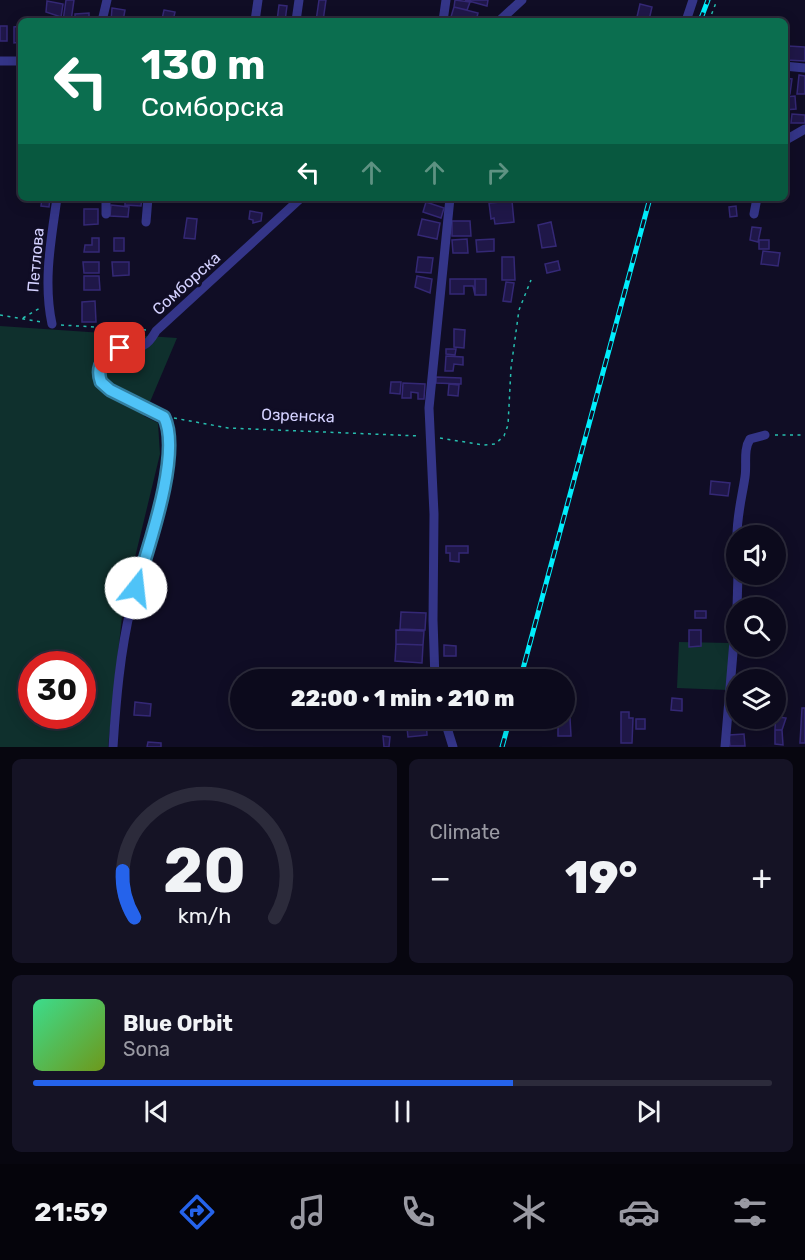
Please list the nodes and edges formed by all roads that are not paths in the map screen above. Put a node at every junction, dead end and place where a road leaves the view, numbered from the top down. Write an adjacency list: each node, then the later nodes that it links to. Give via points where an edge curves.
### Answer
1 (107, 0): 7 (street)
2 (258, 0): 8 (street)
3 (299, 0): 9 (street)
4 (446, 0): 10 (street)
5 (522, 0): 11 (street)
6 (693, 0): 12 (street)
7 (103, 18)
8 (255, 18)
9 (296, 18)
10 (443, 18)
11 (502, 18)
12 (687, 18)
13 (0, 61): 14 (street)
14 (18, 61)
15 (788, 66): 16 (street)
16 (805, 68)
17 (805, 129): 18 (street)
18 (788, 139)
19 (57, 201): 28 (street, Петлова, via 47,301)
20 (106, 201): 25 (street)
21 (148, 201): 27 (street)
22 (298, 201): 34 (street, Сомборска, via 145,344 120,348 100,363 101,382 164,417 171,439 153,528 130,608)
23 (450, 201): 32 (street, via 429,408)
24 (756, 201): 26 (street)
25 (106, 214)
26 (754, 214)
27 (146, 222)
28 (52, 324)
29 (765, 435): 30 (street, via 750,439 746,445)
30 (737, 525)
31 (733, 657): 36 (street)
32 (435, 669)
33 (447, 729): 35 (street)
34 (113, 747)
35 (453, 747)
36 (726, 747)

